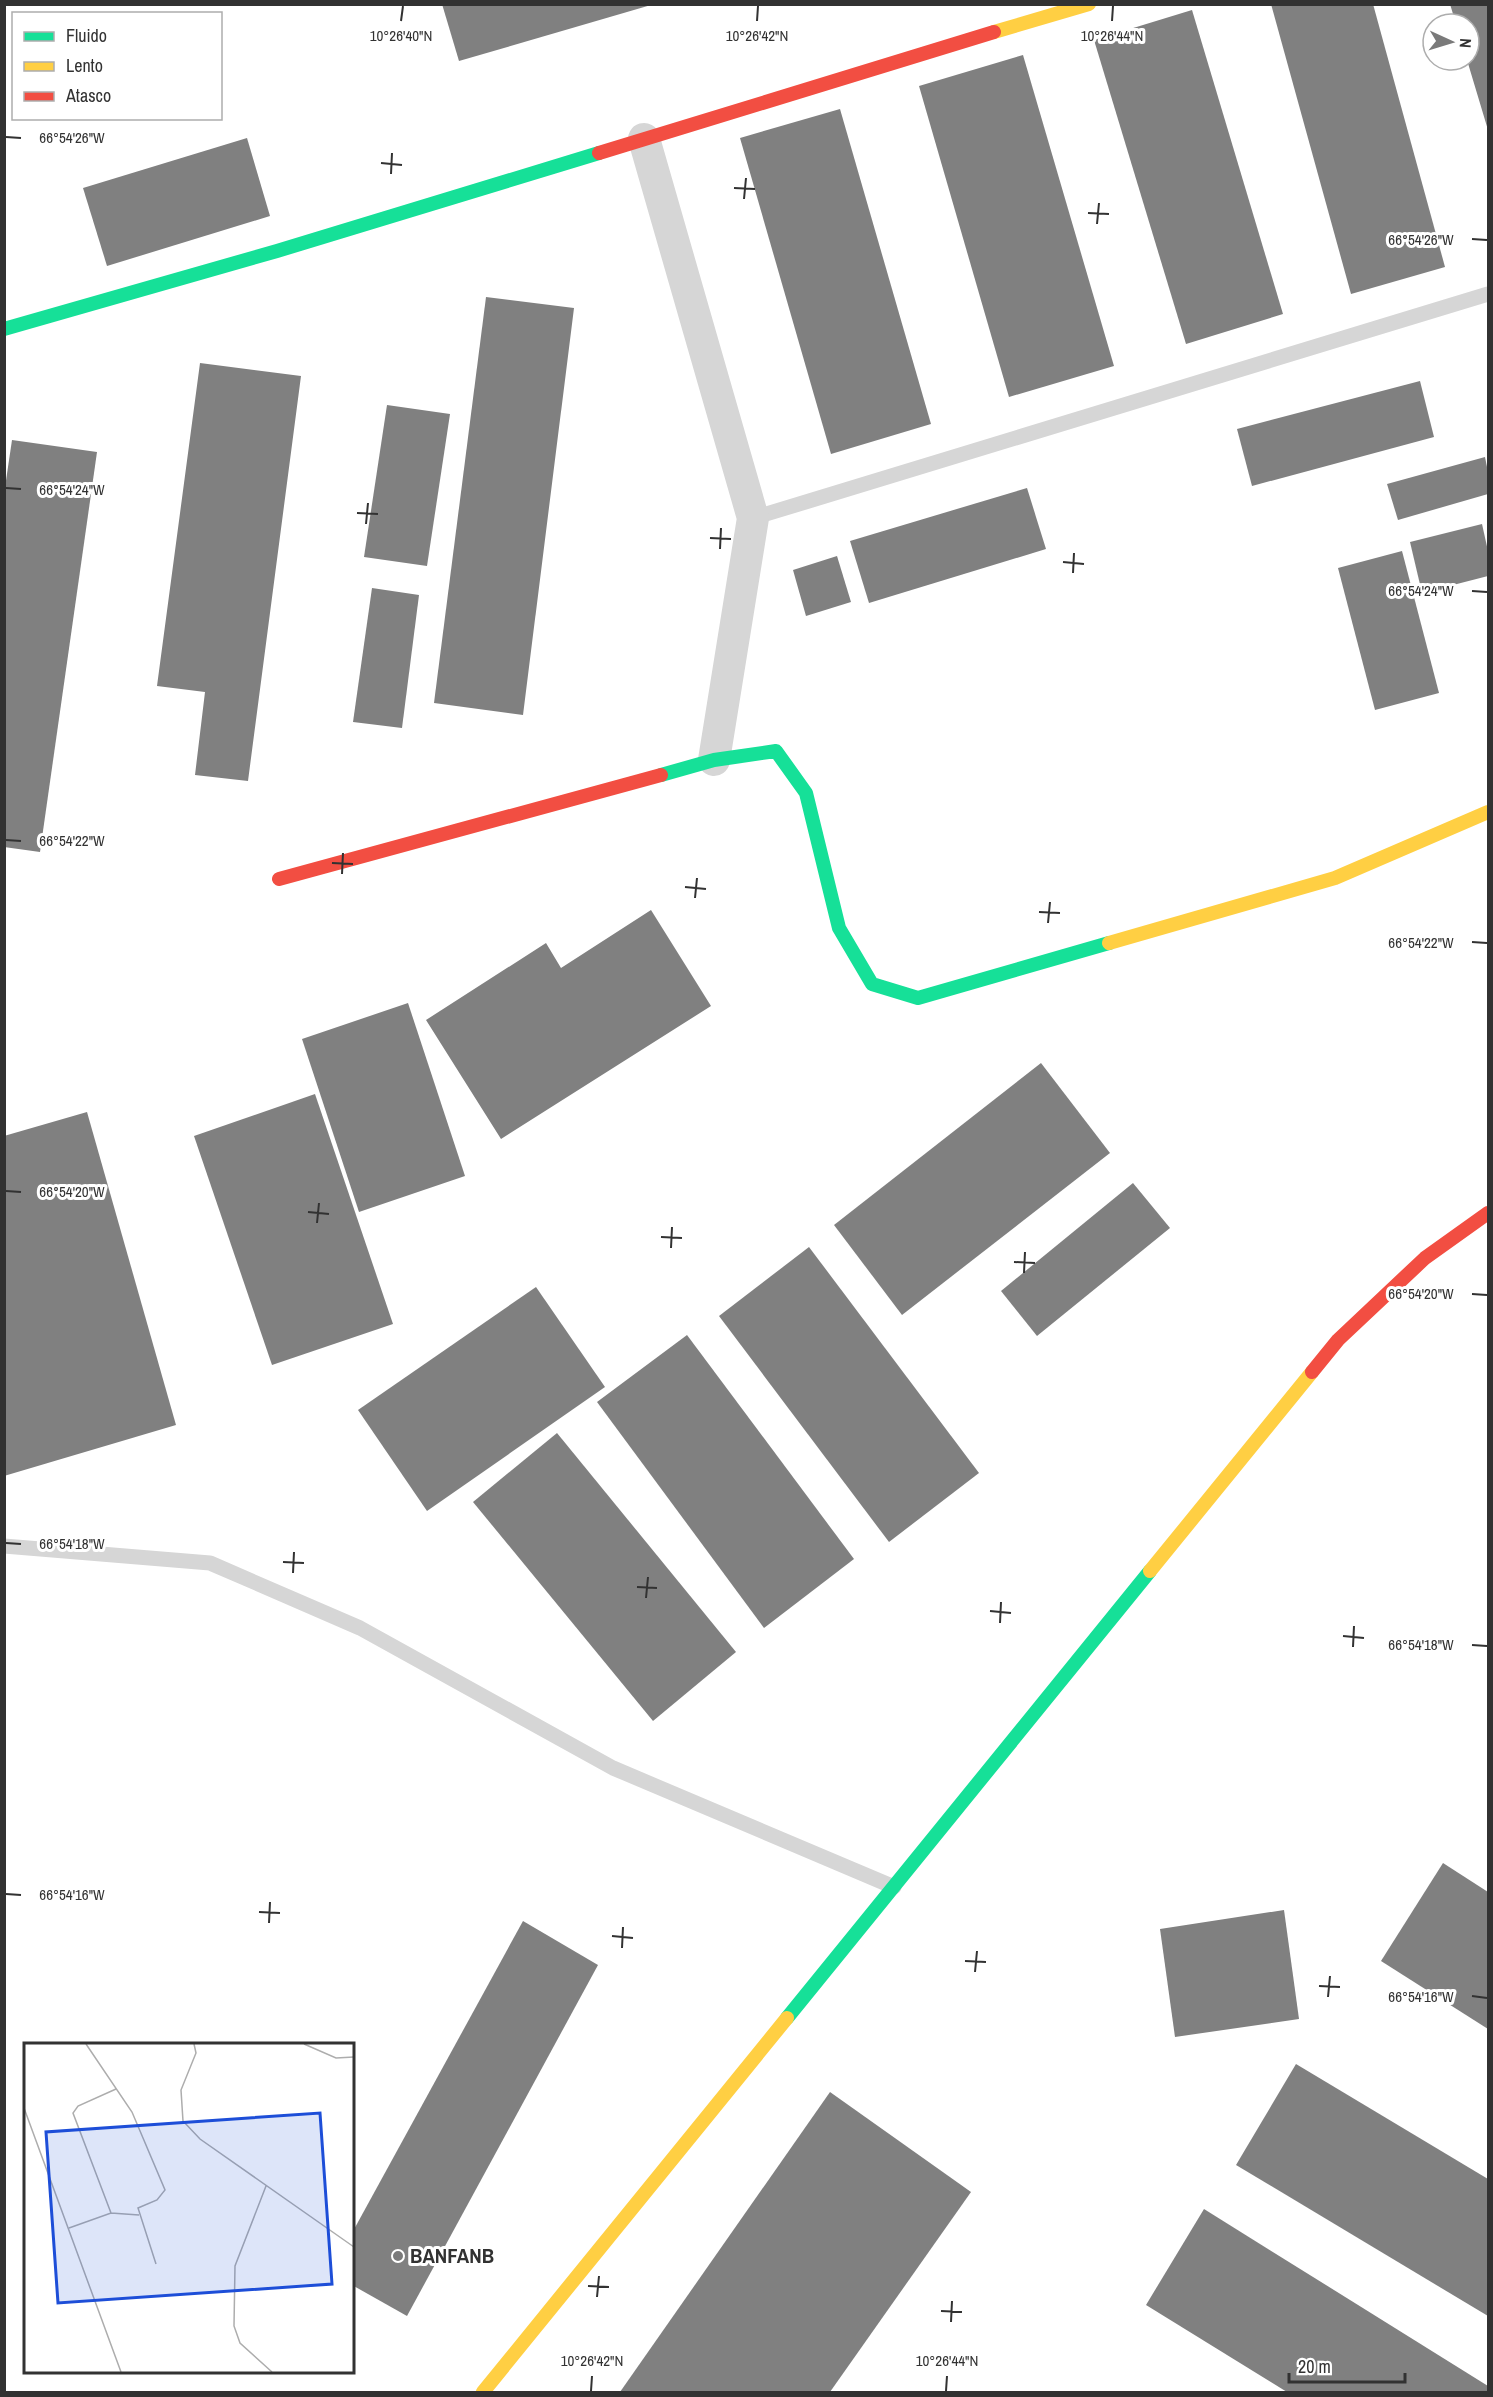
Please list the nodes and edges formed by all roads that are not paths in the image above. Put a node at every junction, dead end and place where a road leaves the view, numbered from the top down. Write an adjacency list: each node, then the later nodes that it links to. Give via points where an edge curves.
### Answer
1 (1089, 4): 2 (street)
2 (644, 139): 4 (street, via 143,291); 5 (street)
3 (1488, 294): 5 (lane)
4 (4, 329)
5 (753, 518): 6 (street)
6 (714, 760): 7 (street, via 776,751 806,793 839,928 872,984 918,998 1335,878); 8 (street)
7 (1488, 813)
8 (279, 879)
9 (1488, 1214): 11 (street, via 1425,1258 1338,1340)
10 (4, 1546): 11 (lane, via 210,1563 360,1628 613,1768)
11 (894, 1887): 12 (street)
12 (483, 2392)

